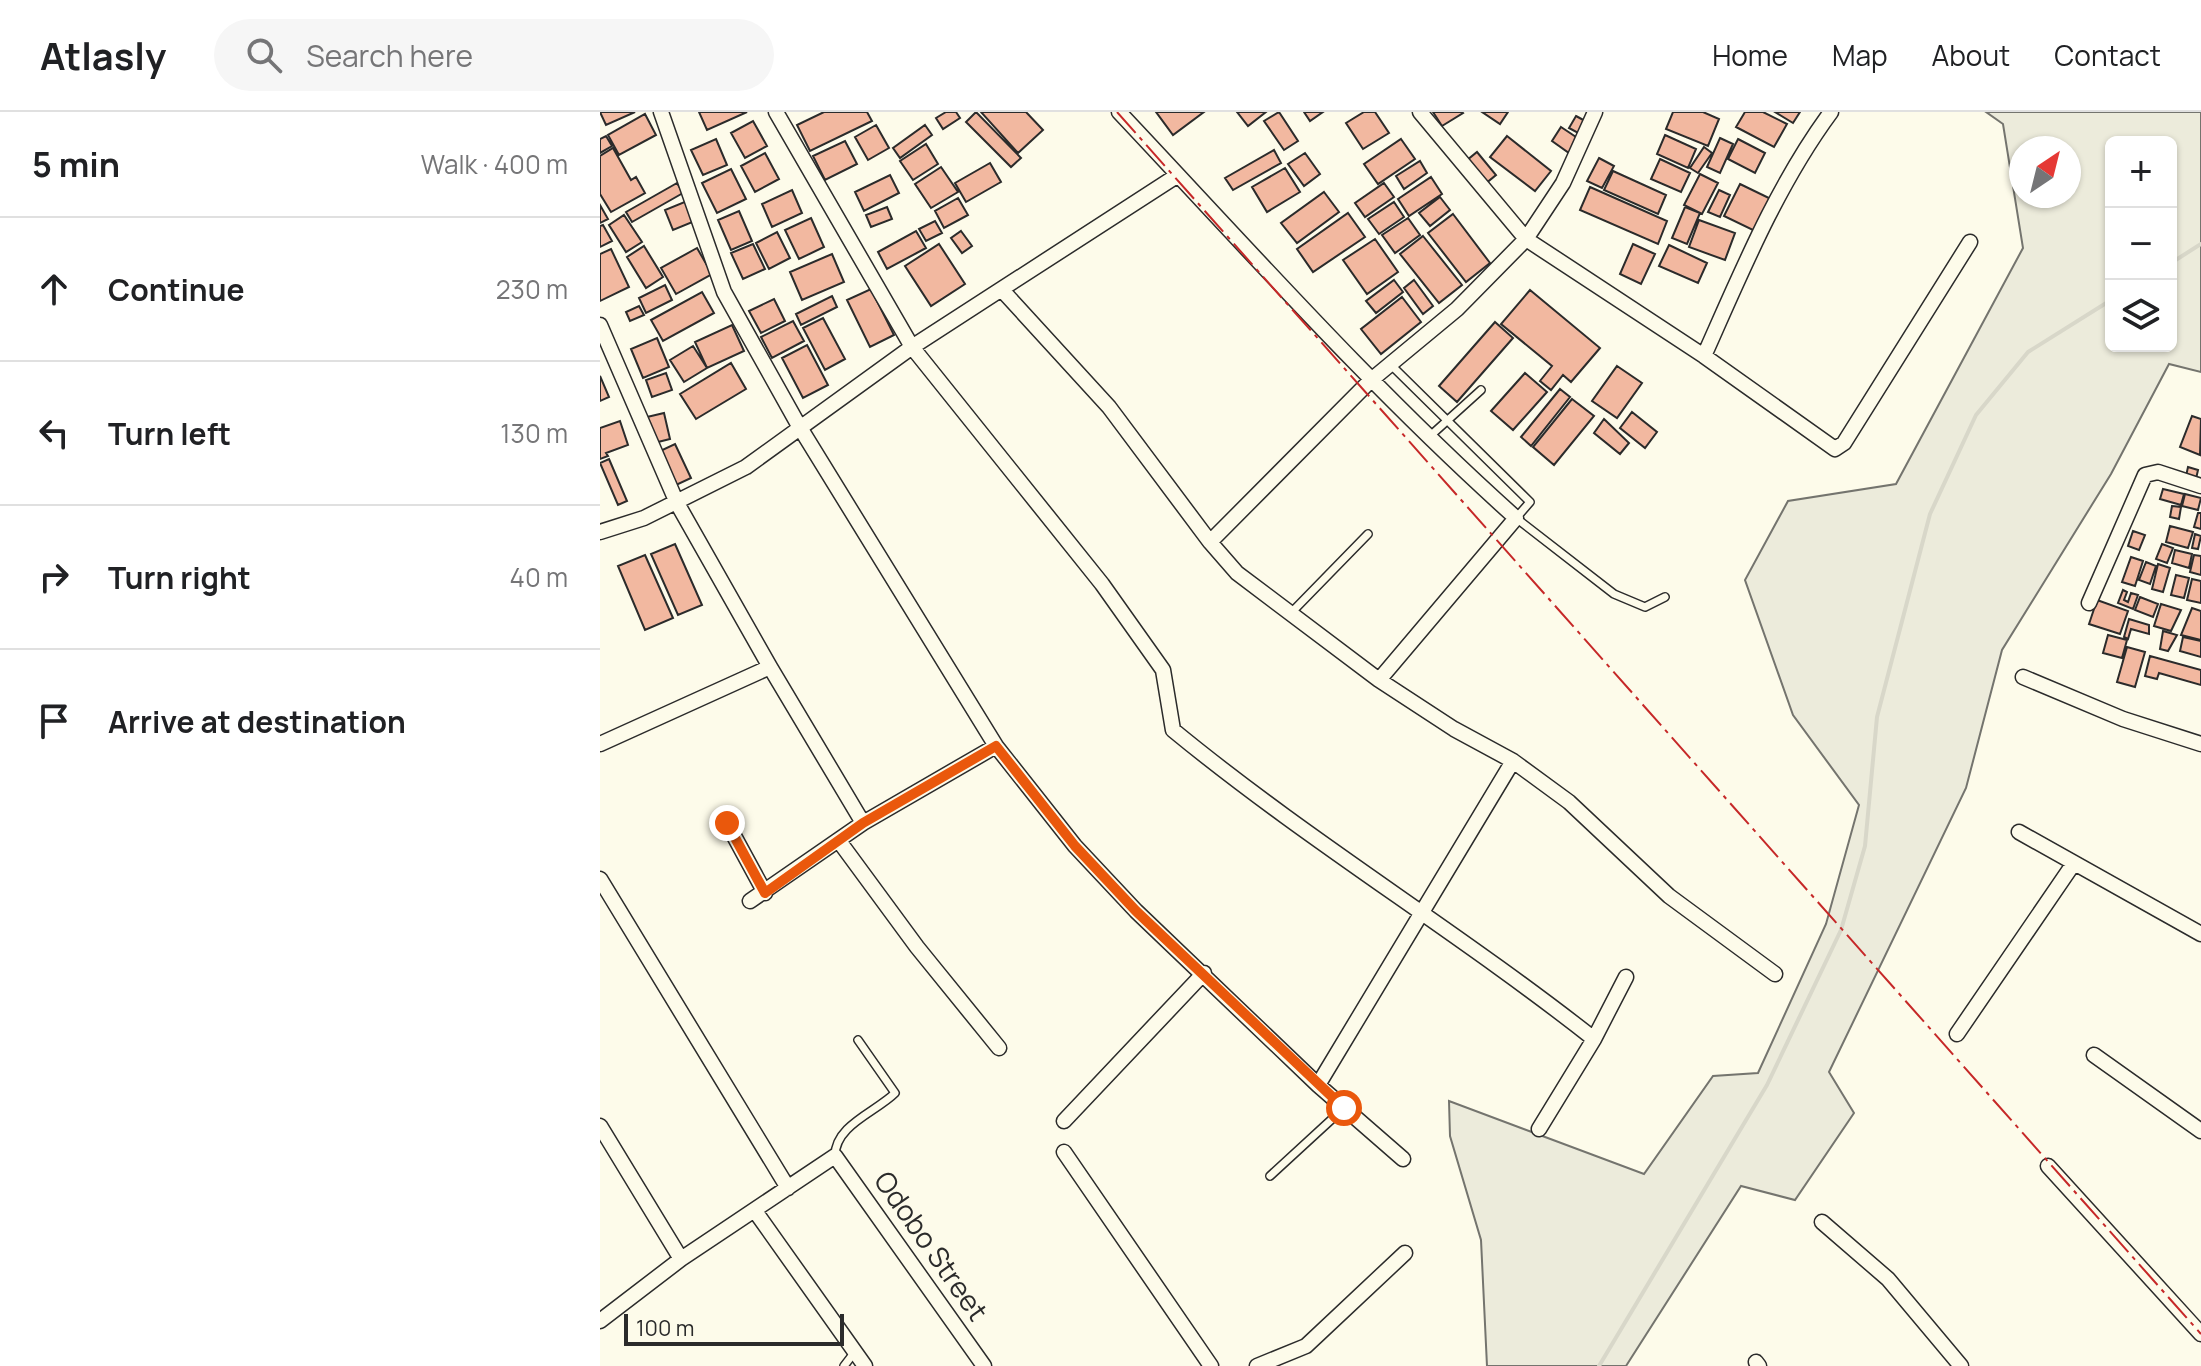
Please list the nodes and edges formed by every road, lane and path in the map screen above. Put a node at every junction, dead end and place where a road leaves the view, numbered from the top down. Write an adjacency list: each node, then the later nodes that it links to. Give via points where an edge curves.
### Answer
1 (661, 112): 18 (street, via 724,292)
2 (776, 112): 12 (street)
3 (1119, 112): 7 (street)
4 (1420, 112): 8 (street)
5 (1595, 112): 8 (street, via 1563,183)
6 (1831, 112): 13 (street, via 1750,253)
7 (1178, 175): 10 (street); 15 (street)
8 (1526, 239): 13 (street); 14 (street)
9 (1970, 242): 13 (street, via 1844,443 1835,449)
10 (1002, 290): 12 (street); 25 (street, via 1109,407)
11 (600, 325): 21 (street)
12 (912, 347): 18 (street, via 842,401); 44 (street, via 1102,584 1165,673 1173,730 1240,786)
13 (1704, 356)
14 (1392, 366): 15 (street); 17 (lane)
15 (1370, 381): 19 (street); 25 (street)
16 (1481, 390): 17 (lane)
17 (1446, 421): 19 (lane); 22 (lane, via 1530,502)
18 (799, 426): 21 (street, via 746,467); 34 (street)
19 (1428, 439): 22 (street)
20 (2201, 486): 27 (street, via 2158,472 2145,475)
21 (677, 503): 23 (street); 29 (street)
22 (1516, 518): 26 (lane, via 1614,594 1645,607); 31 (street)
23 (600, 532)
24 (1368, 534): 28 (lane)
25 (1210, 542): 28 (street, via 1237,573)
26 (1665, 597)
27 (2089, 603)
28 (1289, 615): 31 (street)
29 (770, 667): 32 (street); 37 (street)
30 (2023, 677): 33 (street, via 2123,719)
31 (1379, 680): 35 (street)
32 (600, 744)
33 (2201, 744)
34 (996, 746): 37 (street); 46 (street, via 1075,846)
35 (1513, 761): 44 (street); 47 (street, via 1569,802 1669,896)
36 (727, 823): 42 (street)
37 (863, 823): 39 (street)
38 (2019, 832): 40 (street)
39 (839, 841): 42 (street); 52 (street)
40 (2074, 863): 45 (street); 49 (street)
41 (600, 879): 65 (street)
42 (765, 893): 43 (street)
43 (750, 901)
44 (1419, 914): 50 (street); 54 (street)
45 (2201, 934)
46 (1204, 973): 54 (street); 56 (street)
47 (1775, 974)
48 (1626, 977): 50 (street)
49 (1957, 1034)
50 (1594, 1039): 58 (street)
51 (858, 1040): 61 (lane, via 895,1093 843,1133)
52 (999, 1048)
53 (2094, 1055): 59 (street)
54 (1318, 1085): 55 (street)
55 (1344, 1108): 62 (street); 64 (lane)
56 (1064, 1121)
57 (600, 1126): 69 (street)
58 (1539, 1129)
59 (2201, 1131)
60 (1064, 1152): 76 (street)
61 (835, 1156): 65 (street); 75 (street, Odobo Street)
62 (1403, 1159)
63 (2048, 1166): 71 (street)
64 (1270, 1176)
65 (788, 1188): 66 (street)
66 (755, 1211): 69 (street); 72 (street)
67 (1822, 1222): 78 (street, via 1888,1279)
68 (1405, 1253): 77 (street, via 1306,1346)
69 (681, 1259): 70 (street)
70 (600, 1321)
71 (2201, 1334)
72 (854, 1353): 73 (lane); 74 (street)
73 (844, 1366)
74 (865, 1366)
75 (984, 1366)
76 (1211, 1366)
77 (1257, 1366)
78 (1961, 1366)

